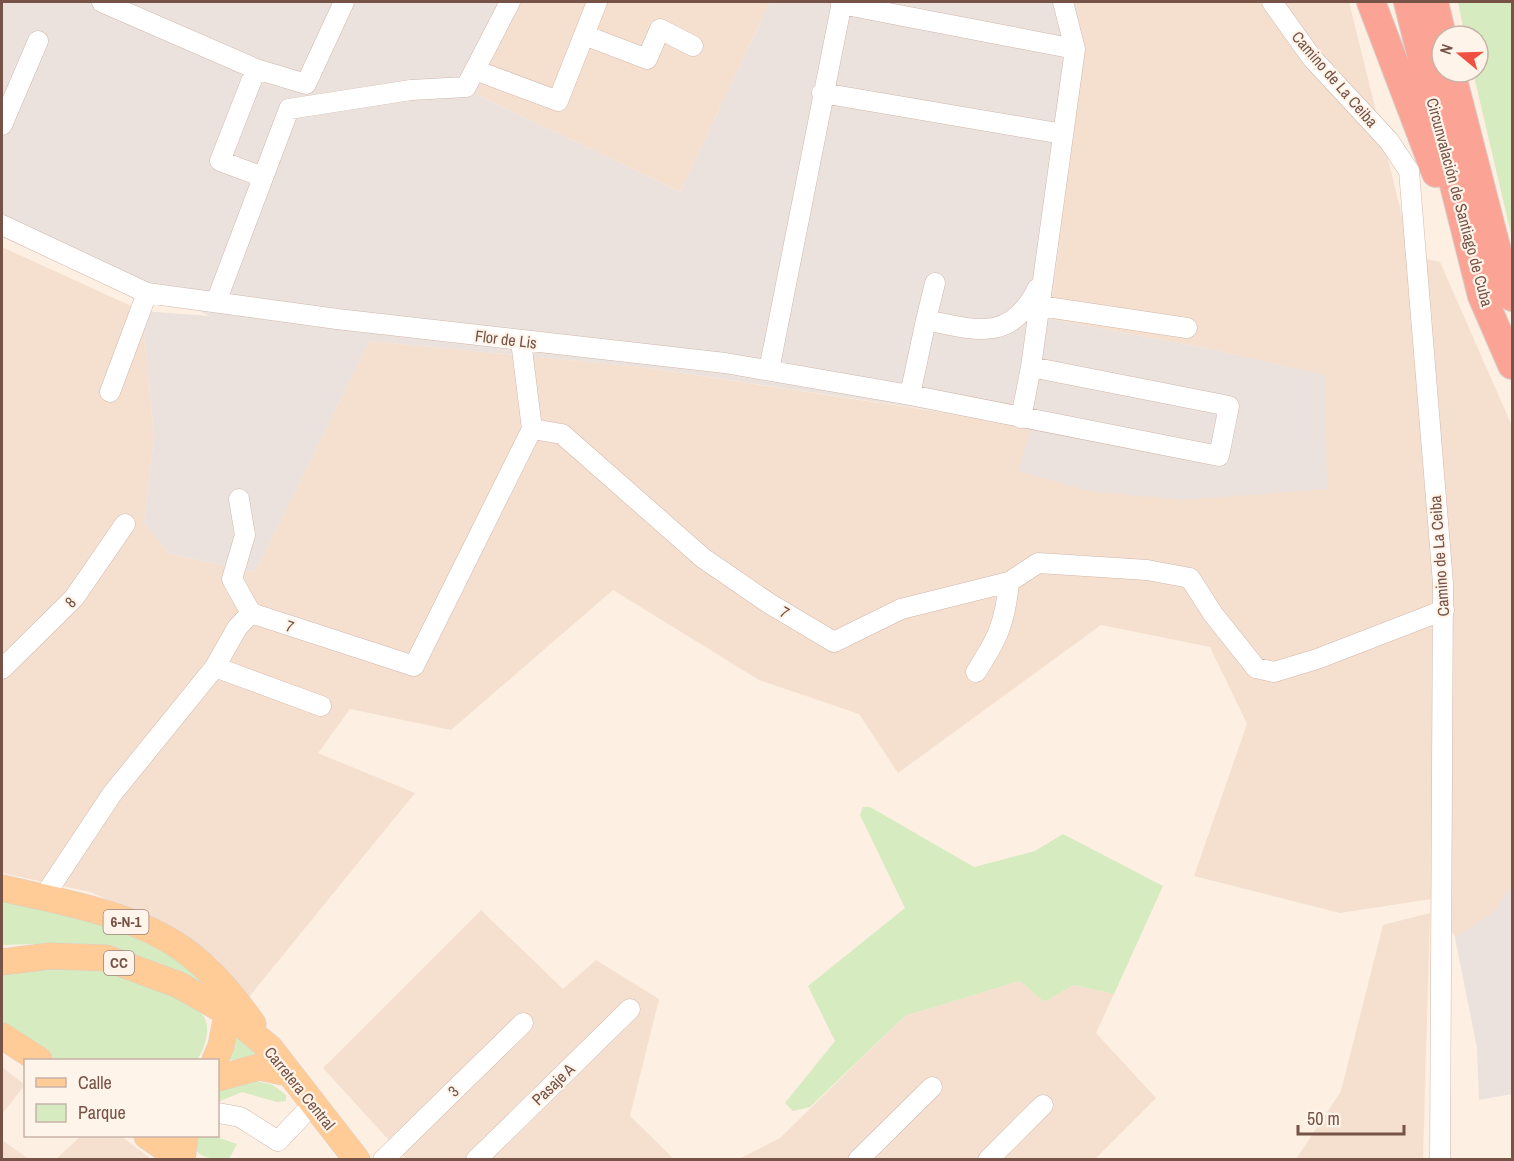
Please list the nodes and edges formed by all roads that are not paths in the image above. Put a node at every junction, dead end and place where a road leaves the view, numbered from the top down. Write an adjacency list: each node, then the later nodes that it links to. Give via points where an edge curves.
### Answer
1 (102, 2): 16 (street)
2 (344, 2): 16 (street, via 306,84)
3 (510, 2): 17 (street)
4 (597, 2): 12 (street)
5 (1063, 2): 15 (street)
6 (1272, 2): 22 (street, Camino de La Ceiba, via 1312,58)
7 (1371, 2): 23 (highway)
8 (1408, 2): 30 (highway, Circunvalación de Santiago de Cuba)
9 (1434, 2): 11 (highway)
10 (842, 3): 15 (street); 19 (street)
11 (1439, 24)
12 (584, 35): 14 (street, via 647,59 660,29); 17 (street, via 558,101)
13 (38, 41): 20 (street)
14 (693, 46)
15 (1075, 49): 21 (street)
16 (256, 69): 24 (street, via 220,161)
17 (475, 70): 24 (street, via 466,87 411,90 289,109)
18 (1454, 84): 28 (highway, Circunvalación de Santiago de Cuba)
19 (822, 93): 21 (street); 38 (street)
20 (2, 125)
21 (1063, 134): 26 (street)
22 (1389, 141): 23 (street); 46 (street, Camino de La Ceiba, via 1409,171)
23 (1432, 164): 30 (highway)
24 (263, 177): 31 (street)
25 (2, 225): 29 (street, Flor de Lis)
26 (1044, 276): 32 (street); 33 (street, via 1027,310 999,328 979,331)
27 (935, 283): 33 (street)
28 (1508, 285)
29 (147, 293): 31 (street, Flor de Lis); 39 (street)
30 (1482, 296): 36 (highway, Circunvalación de Santiago de Cuba)
31 (216, 302): 35 (street, Flor de Lis)
32 (1040, 306): 34 (street); 37 (street)
33 (926, 320): 40 (street)
34 (1186, 328)
35 (522, 341): 38 (street, Flor de Lis); 42 (street)
36 (1512, 364)
37 (1031, 367): 41 (street); 41 (street, Flor de Lis, via 1229,406 1219,456)
38 (769, 370): 40 (street, Flor de Lis)
39 (110, 392)
40 (910, 395): 41 (street, Flor de Lis)
41 (1021, 418)
42 (532, 429): 45 (street, 7, via 562,434 703,558 834,642 901,609); 47 (street, 7, via 414,666)
43 (240, 499): 47 (street, via 245,535 232,579)
44 (125, 524): 49 (street, 8, via 74,598)
45 (1010, 582): 46 (street, via 1038,563 1183,575 1195,584 1256,668 1274,672); 50 (street, via 1006,616)
46 (1444, 610): 75 (street, Camino de La Ceiba)
47 (251, 613): 48 (street, via 237,628)
48 (215, 667): 51 (street); 53 (street, via 112,794)
49 (2, 669)
50 (976, 672)
51 (321, 706)
52 (2, 888): 53 (main road, 6-N-1)
53 (43, 898): 55 (main road, 6-N-1, via 140,926 182,948)
54 (2, 962): 55 (main road, CC, via 50,956 106,958)
55 (229, 1003): 60 (main road); 61 (main road, Carretera Central)
56 (630, 1009): 72 (street, Pasaje A)
57 (523, 1023): 71 (street, 3)
58 (2, 1036): 59 (main road)
59 (37, 1059)
60 (215, 1059)
61 (288, 1073): 62 (main road, via 259,1067); 64 (main road, Carretera Central)
62 (219, 1078)
63 (932, 1088): 73 (street)
64 (314, 1103): 66 (street, via 278,1141 240,1117); 70 (main road, Carretera Central)
65 (1043, 1105): 74 (street)
66 (219, 1113)
67 (148, 1137): 69 (main road)
68 (185, 1137): 69 (main road)
69 (182, 1160)
70 (357, 1160)
71 (383, 1160)
72 (476, 1160)
73 (858, 1160)
74 (988, 1160)
75 (1440, 1160)

